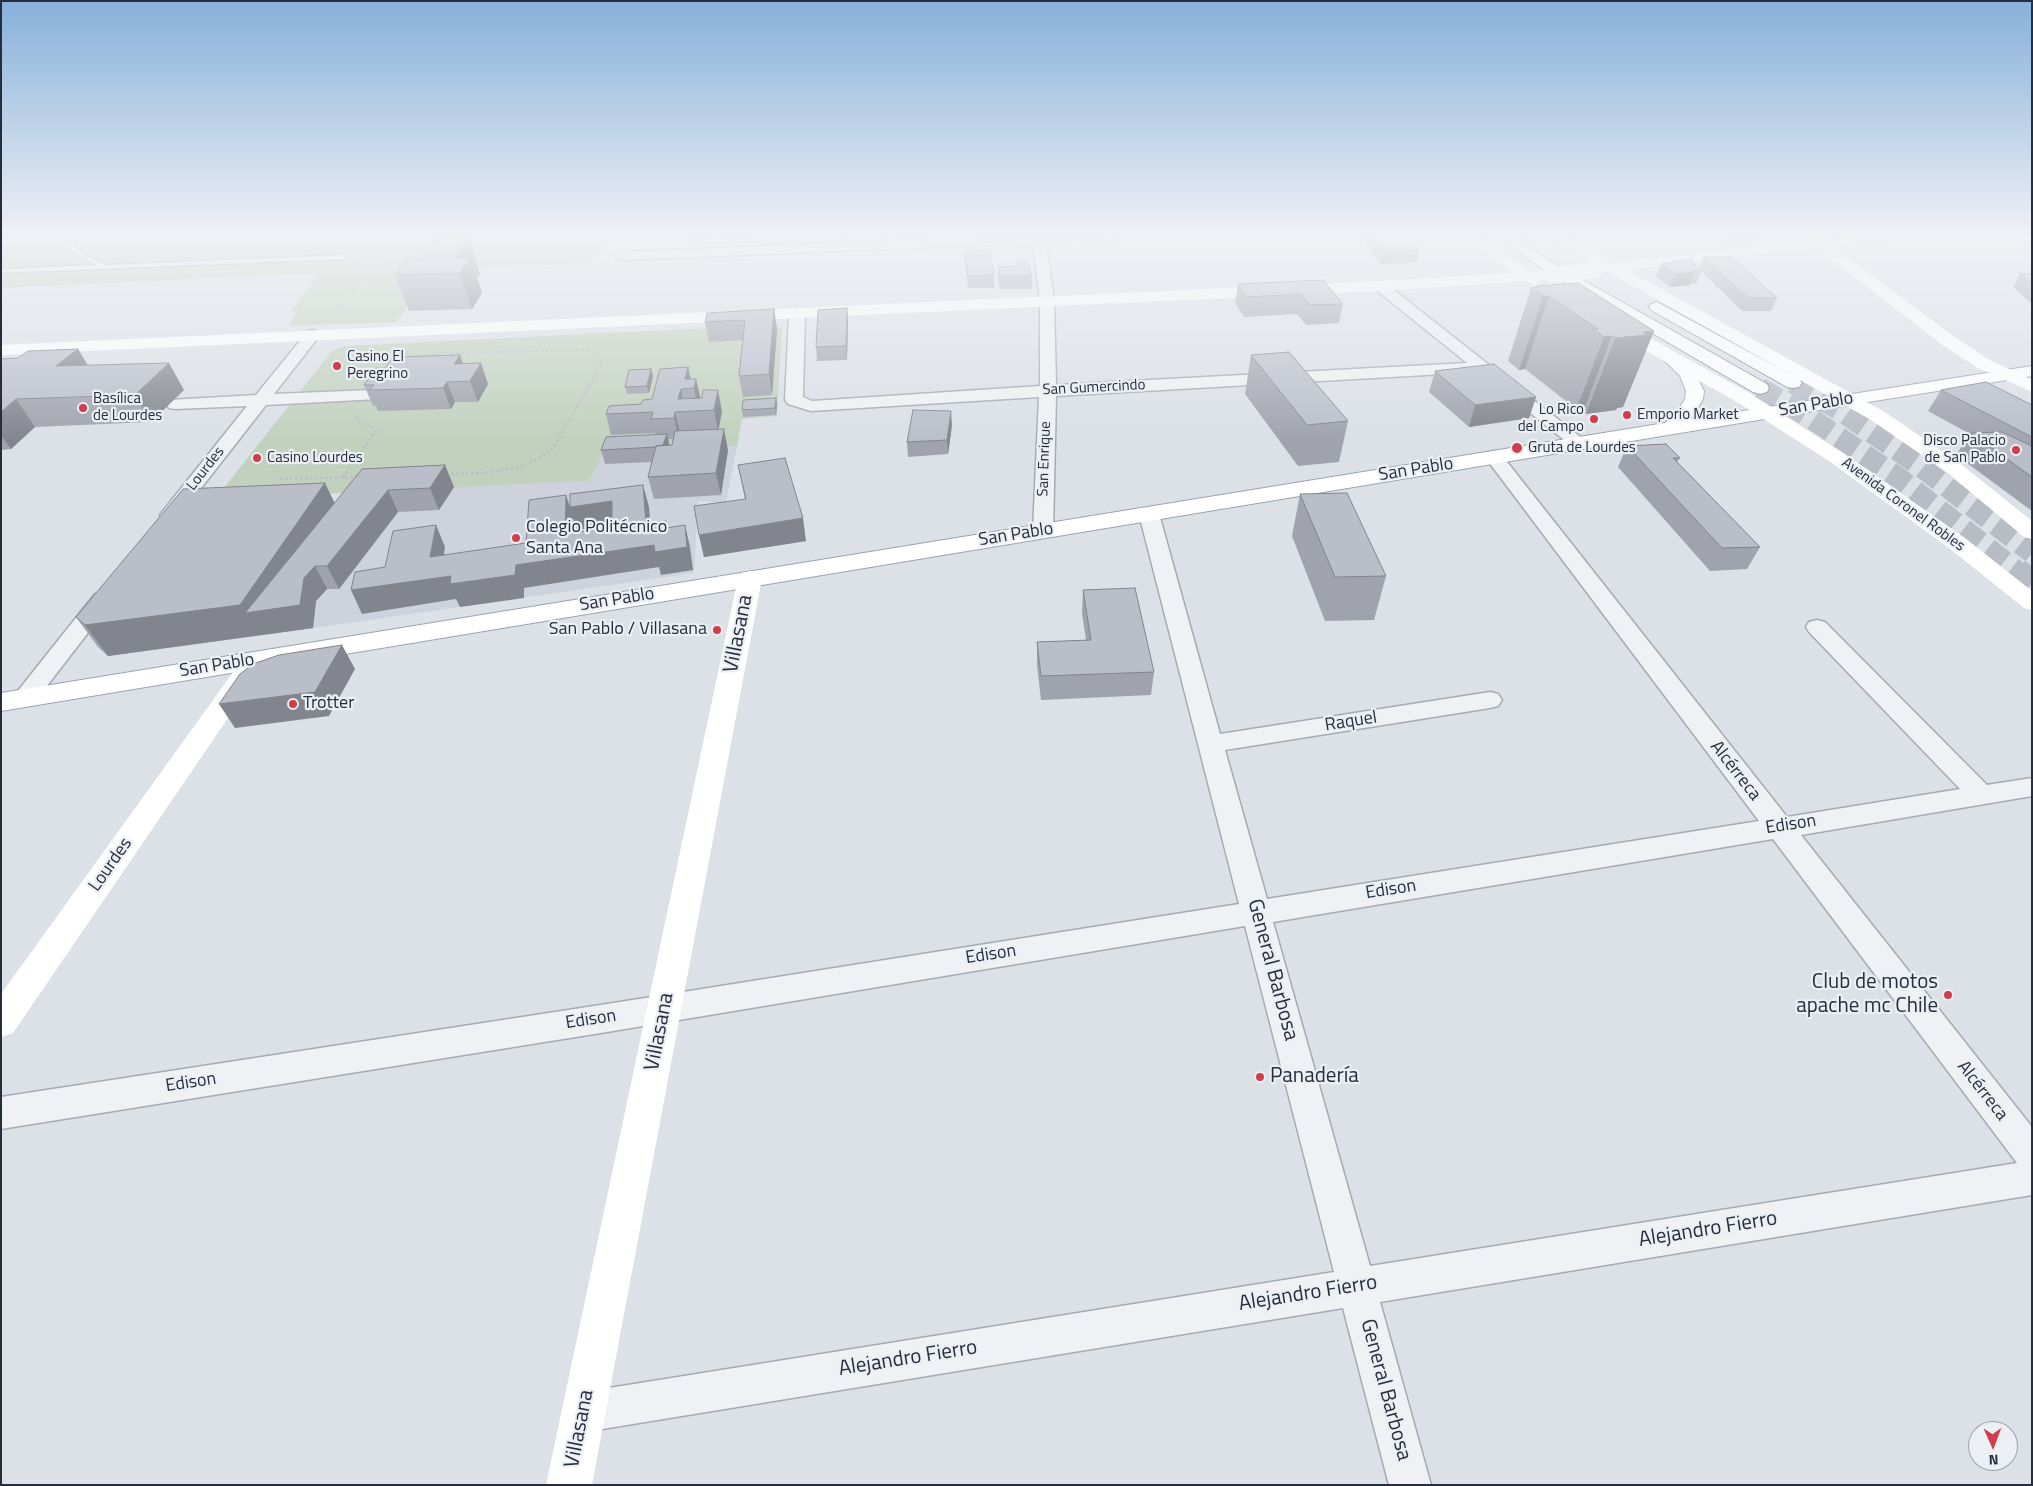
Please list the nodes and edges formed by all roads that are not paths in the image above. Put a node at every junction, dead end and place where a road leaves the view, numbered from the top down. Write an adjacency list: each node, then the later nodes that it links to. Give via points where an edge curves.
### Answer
1 (983, 304): 8 (main road)
2 (1048, 304): 19 (street, San Enrique)
3 (1403, 304): 13 (street)
4 (1614, 304): 18 (main road)
5 (1652, 304): 16 (main road)
6 (1669, 304): 21 (main road)
7 (1900, 304): 15 (main road, via 1950,342)
8 (797, 314): 10 (main road); 19 (street, San Gumercindo, via 794,400 800,404 811,406)
9 (1598, 316): 12 (main road)
10 (312, 335): 11 (main road); 22 (street, Lourdes)
11 (1, 350)
12 (1671, 358): 24 (main road, Avenida Coronel Robles); 25 (main road, via 1688,374 1695,391 1686,412)
13 (1482, 367): 19 (street, San Gumercindo); 26 (street)
14 (2032, 371): 15 (main road, San Pablo)
15 (2006, 375): 17 (main road); 21 (main road, San Pablo)
16 (1793, 383)
17 (2032, 387)
18 (1760, 388)
19 (1048, 390): 30 (street, San Enrique)
20 (372, 395): 22 (street)
21 (1850, 399): 24 (main road, San Pablo); 31 (main road, via 1955,469)
22 (260, 400): 23 (street); 29 (street, Lourdes)
23 (175, 404)
24 (1769, 413): 25 (main road, San Pablo); 34 (main road, Avenida Coronel Robles, via 1912,509)
25 (1670, 429): 26 (main road, San Pablo)
26 (1579, 443): 27 (main road, San Pablo)
27 (1494, 457): 28 (main road, San Pablo); 43 (street, Alcérreca)
28 (1149, 514): 30 (main road, San Pablo); 40 (street, General Barbosa)
29 (157, 531)
30 (1043, 531): 32 (main road, San Pablo)
31 (2032, 532)
32 (750, 578): 36 (main road, San Pablo); 45 (main road, Villasana)
33 (115, 584): 37 (street)
34 (2032, 603)
35 (1817, 627): 42 (street)
36 (255, 659): 37 (main road, San Pablo); 46 (main road, Lourdes)
37 (25, 698): 39 (main road, San Pablo)
38 (1490, 700): 40 (street, Raquel)
39 (1, 702)
40 (1211, 744): 44 (street, General Barbosa)
41 (2032, 786): 42 (street, Edison)
42 (1981, 795): 43 (street, Edison)
43 (1778, 827): 44 (street, Edison); 48 (street, Alcérreca)
44 (1256, 912): 45 (street, Edison); 50 (street, General Barbosa)
45 (664, 1008): 47 (street, Edison); 51 (main road, Villasana)
46 (1, 1022)
47 (1, 1113)
48 (2032, 1155)
49 (2032, 1178): 50 (street, Alejandro Fierro)
50 (1357, 1287): 51 (street, Alejandro Fierro); 53 (street, General Barbosa)
51 (584, 1412): 52 (main road, Villasana)
52 (569, 1485)
53 (1410, 1485)

